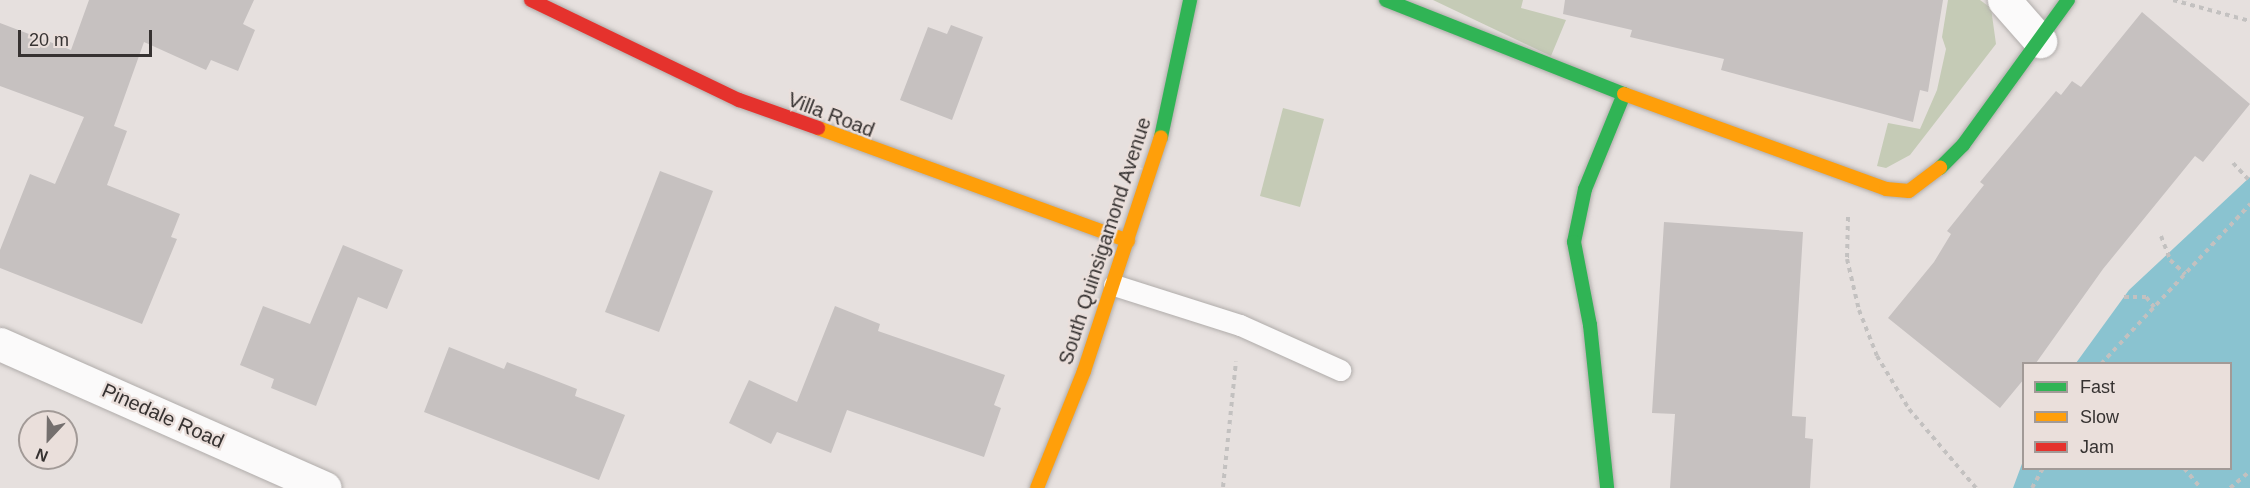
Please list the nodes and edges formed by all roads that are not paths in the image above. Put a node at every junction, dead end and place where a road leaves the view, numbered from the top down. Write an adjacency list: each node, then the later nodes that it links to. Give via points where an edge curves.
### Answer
1 (531, 0): 8 (street, Villa Road, via 739,100)
2 (1190, 0): 8 (street, South Quinsigamond Avenue, via 1167,115)
3 (1386, 0): 7 (street)
4 (2004, 0): 6 (street)
5 (2068, 0): 6 (street)
6 (2040, 41): 7 (street, via 1963,145 1928,180 1909,191 1861,180)
7 (1624, 94): 14 (street, via 1585,189 1574,242 1590,325)
8 (1128, 241): 9 (street, South Quinsigamond Avenue)
9 (1113, 285): 11 (lane, via 1240,325); 13 (street, South Quinsigamond Avenue)
10 (0, 344): 12 (street, Pinedale Road)
11 (1340, 370)
12 (325, 488)
13 (1037, 488)
14 (1607, 488)

